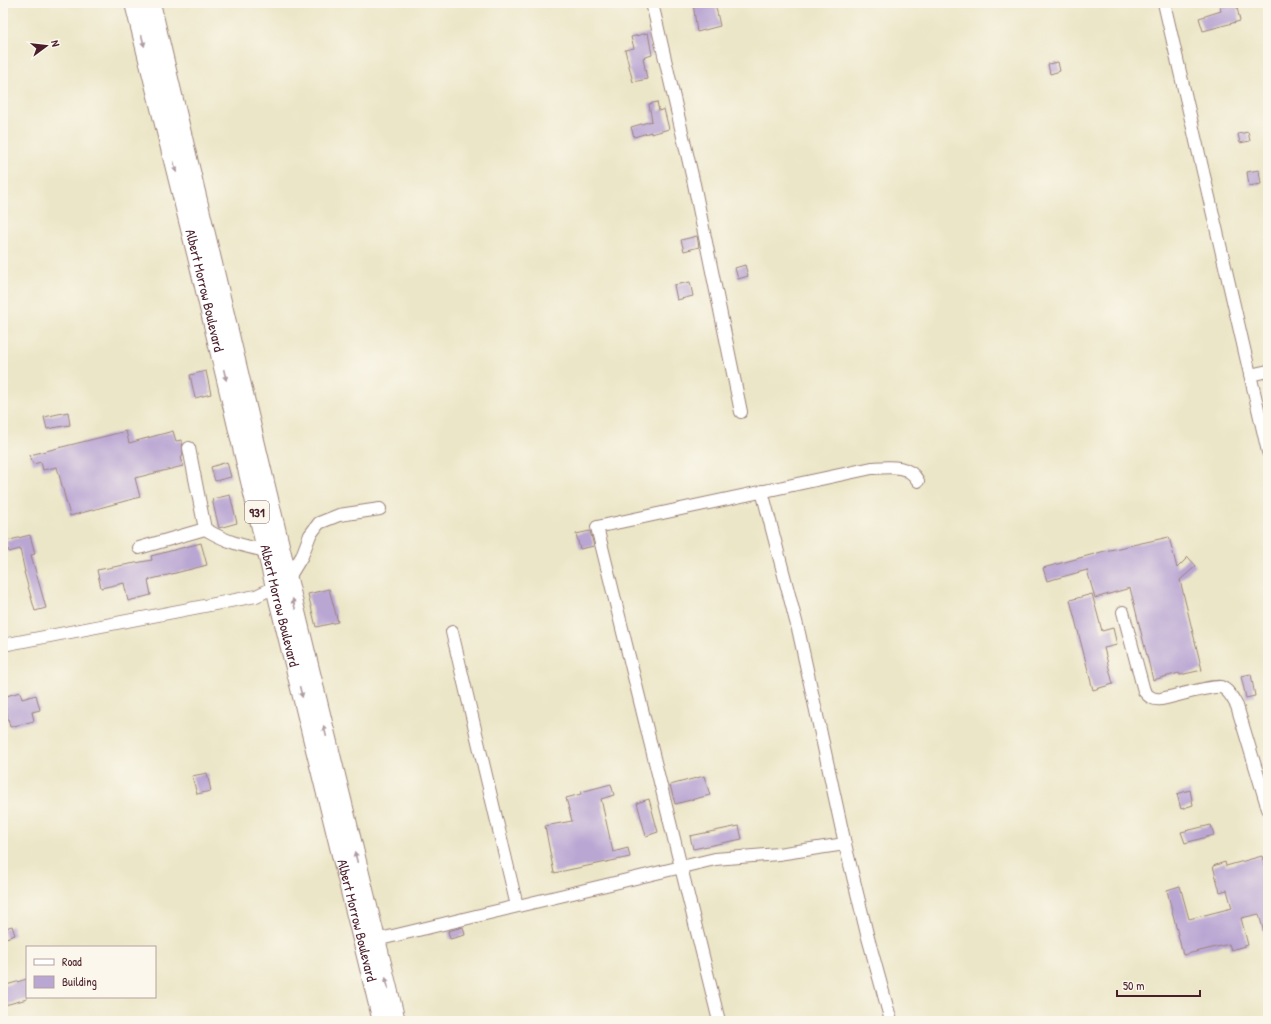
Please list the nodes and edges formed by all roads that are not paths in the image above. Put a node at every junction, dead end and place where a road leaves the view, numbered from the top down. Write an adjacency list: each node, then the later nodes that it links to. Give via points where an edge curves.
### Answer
1 (134, 3): 15 (highway, Albert Morrow Boulevard / 931, one-way to 15)
2 (151, 3): 16 (highway, Albert Morrow Boulevard / 931)
3 (652, 3): 7 (street, via 694,184)
4 (1164, 3): 6 (street)
5 (1268, 371): 6 (street)
6 (1250, 375): 9 (street)
7 (742, 412)
8 (189, 448): 13 (street)
9 (1268, 452)
10 (918, 481): 11 (street, via 915,475 901,468 882,467)
11 (762, 491): 21 (street, via 799,633); 22 (street, via 597,527)
12 (380, 509): 16 (street, via 339,516 319,523 310,535 302,556)
13 (205, 530): 14 (street); 15 (street, via 227,541)
14 (139, 548)
15 (267, 551): 16 (highway, Albert Morrow Boulevard / 931)
16 (282, 583): 19 (street, via 256,596); 24 (highway, Albert Morrow Boulevard / 931, one-way to 16); 25 (highway, Albert Morrow Boulevard / 931, one-way to 25)
17 (1123, 612): 20 (street, via 1144,690 1148,696 1154,700 1161,699 1211,687 1221,687 1230,694 1237,706)
18 (452, 632): 23 (street)
19 (3, 645)
20 (1268, 809)
21 (845, 844): 22 (street, via 778,854 715,859); 28 (street)
22 (681, 866): 23 (street); 27 (street)
23 (518, 906): 24 (street)
24 (376, 940): 26 (highway, Albert Morrow Boulevard / 931, one-way to 24)
25 (382, 1021)
26 (396, 1021)
27 (719, 1021)
28 (891, 1021)

